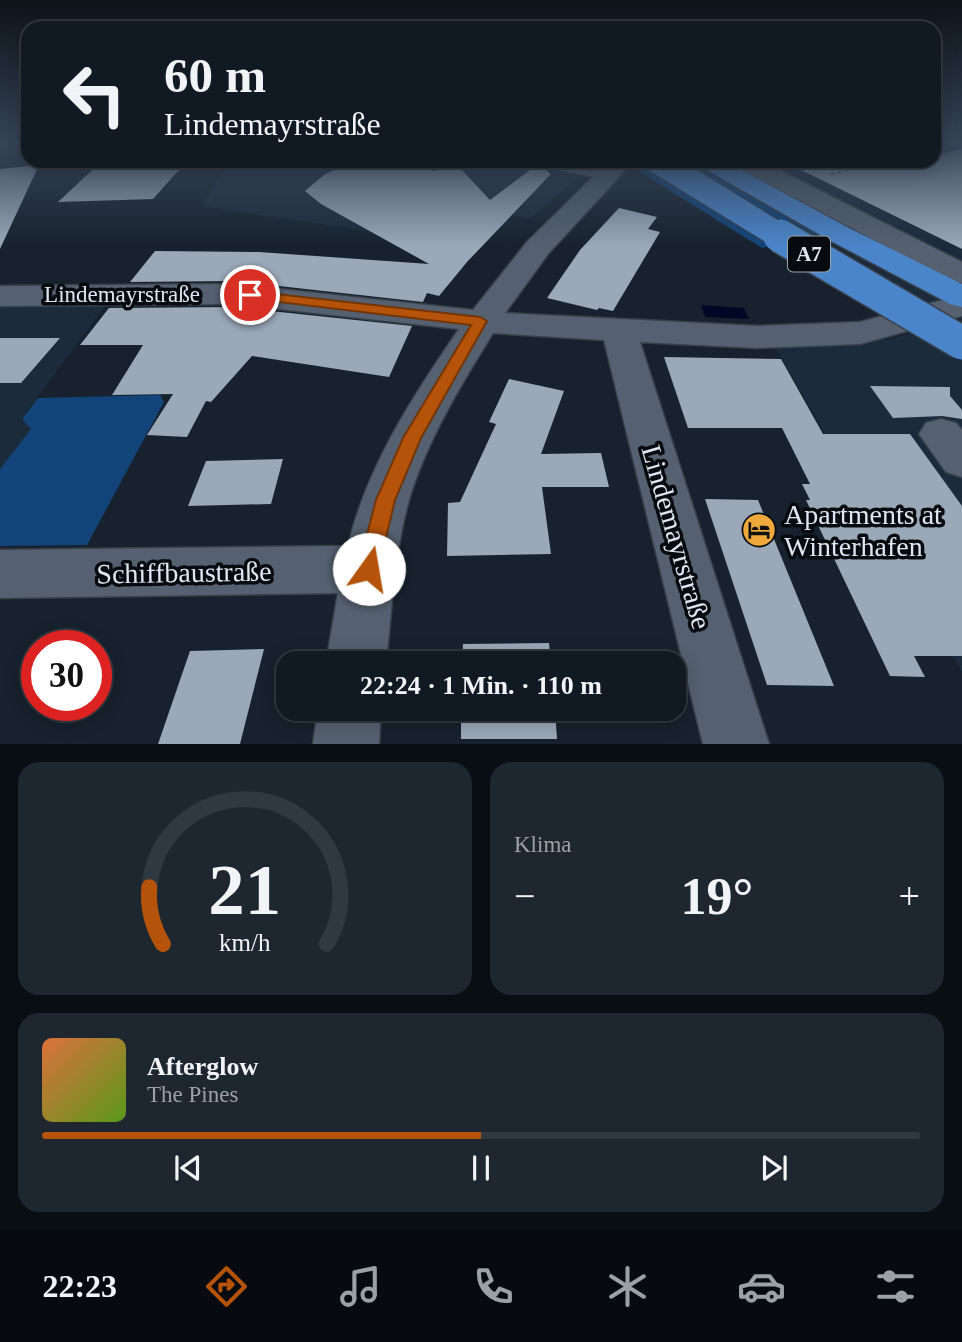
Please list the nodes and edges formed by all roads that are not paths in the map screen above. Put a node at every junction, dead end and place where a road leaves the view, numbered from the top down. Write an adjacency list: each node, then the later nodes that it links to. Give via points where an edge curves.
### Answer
1 (603, 178): 9 (street, via 538,246)
2 (685, 178): 11 (highway, A7, bridge)
3 (738, 178): 7 (highway, A7)
4 (775, 178): 5 (street)
5 (962, 274)
6 (0, 296): 9 (street, Lindemayrstraße, via 250,295)
7 (962, 297)
8 (962, 305): 10 (street, Lindemayrstraße, via 884,329 822,336)
9 (480, 321): 10 (street, Lindemayrstraße); 12 (street, via 412,438 386,500)
10 (619, 330): 17 (street, Lindemayrstraße)
11 (962, 343)
12 (369, 569): 13 (street, Schiffbaustraße); 14 (street)
13 (0, 575)
14 (358, 651)
15 (349, 721): 16 (street)
16 (346, 744)
17 (736, 744)

